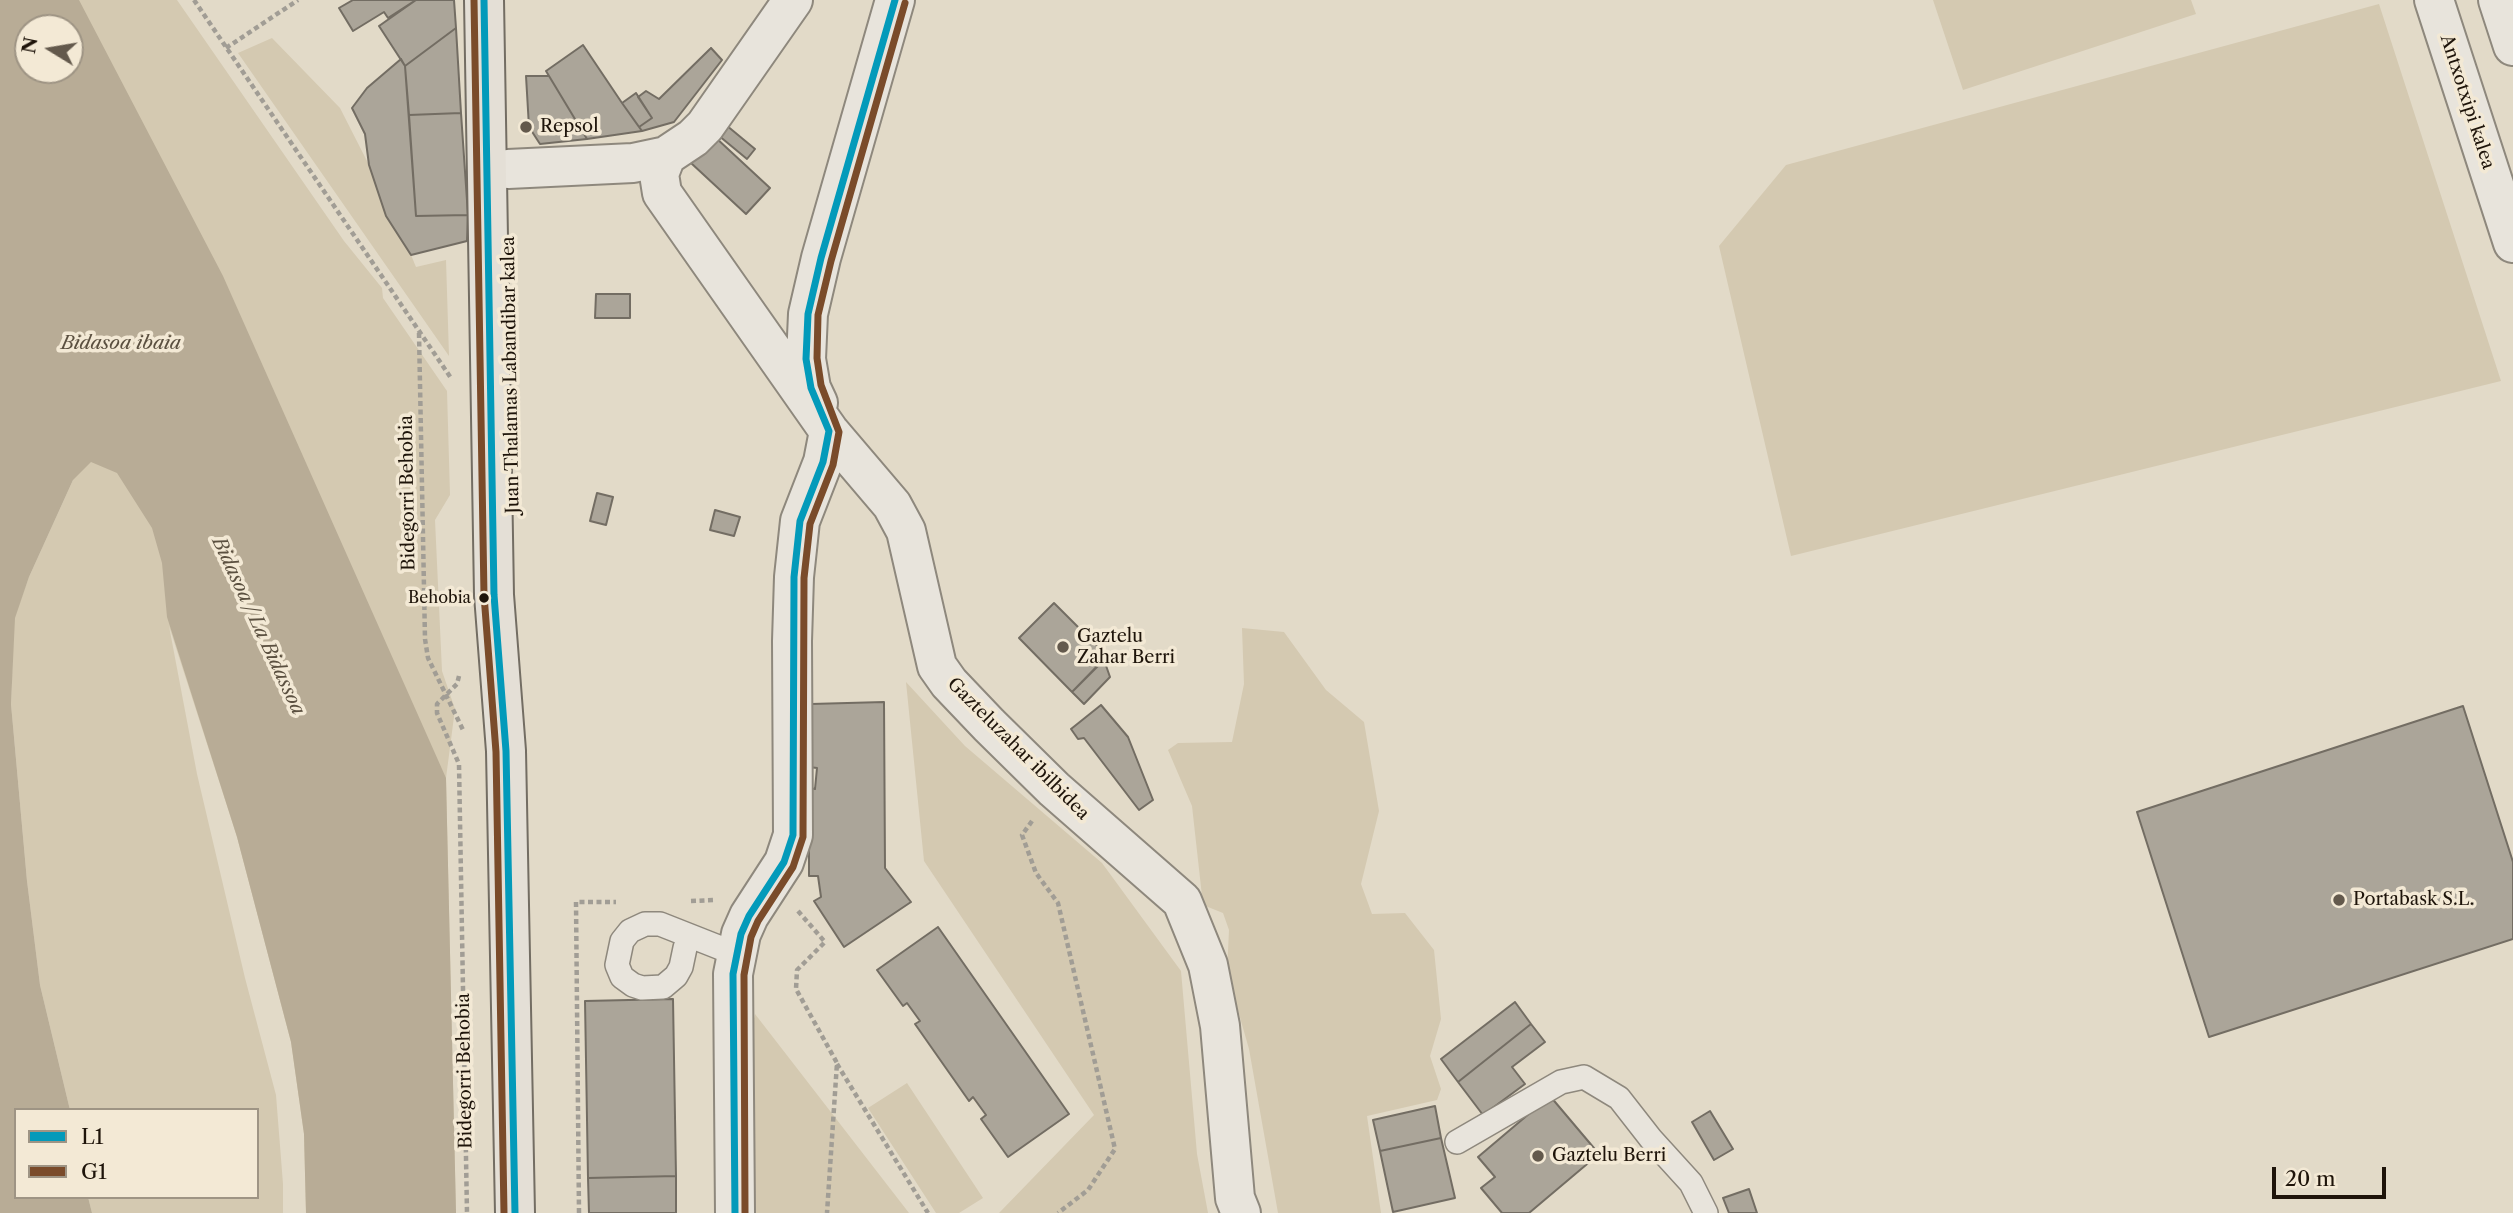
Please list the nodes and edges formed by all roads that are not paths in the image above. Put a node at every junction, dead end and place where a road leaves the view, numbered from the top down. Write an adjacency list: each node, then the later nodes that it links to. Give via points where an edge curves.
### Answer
1 (484, 0): 12 (main road, Juan Thalamas Labandibar kalea, via 494,595)
2 (507, 0): 9 (main road, Juan Thalamas Labandibar kalea)
3 (793, 0): 8 (street, via 705,126)
4 (895, 0): 11 (street, via 808,313 806,359 811,388)
5 (2434, 0): 10 (street, Antxotxipi kalea)
6 (2498, 0): 7 (street)
7 (2513, 46)
8 (666, 156): 9 (street, via 633,163); 11 (street, Gazteluzahar ibilbidea, via 659,174 662,193)
9 (508, 169): 12 (main road, Juan Thalamas Labandibar kalea, via 514,595)
10 (2513, 243)
11 (829, 431): 14 (street, via 823,462 800,521 794,577 793,835 784,862 749,916); 18 (street, Gazteluzahar ibilbidea, via 892,505 906,531 937,666 949,683 1054,789 1182,901 1208,965 1220,1026 1235,1198)
12 (506, 751): 16 (main road, Juan Thalamas Labandibar kalea)
13 (685, 948): 14 (lane, via 676,976 663,987 633,985 622,977 617,965 622,941 645,924 660,923)
14 (736, 954): 17 (street)
15 (1457, 1142): 19 (lane, via 1561,1082 1584,1077 1619,1098 1691,1183)
16 (515, 1213)
17 (735, 1213)
18 (1241, 1213)
19 (1706, 1213)

